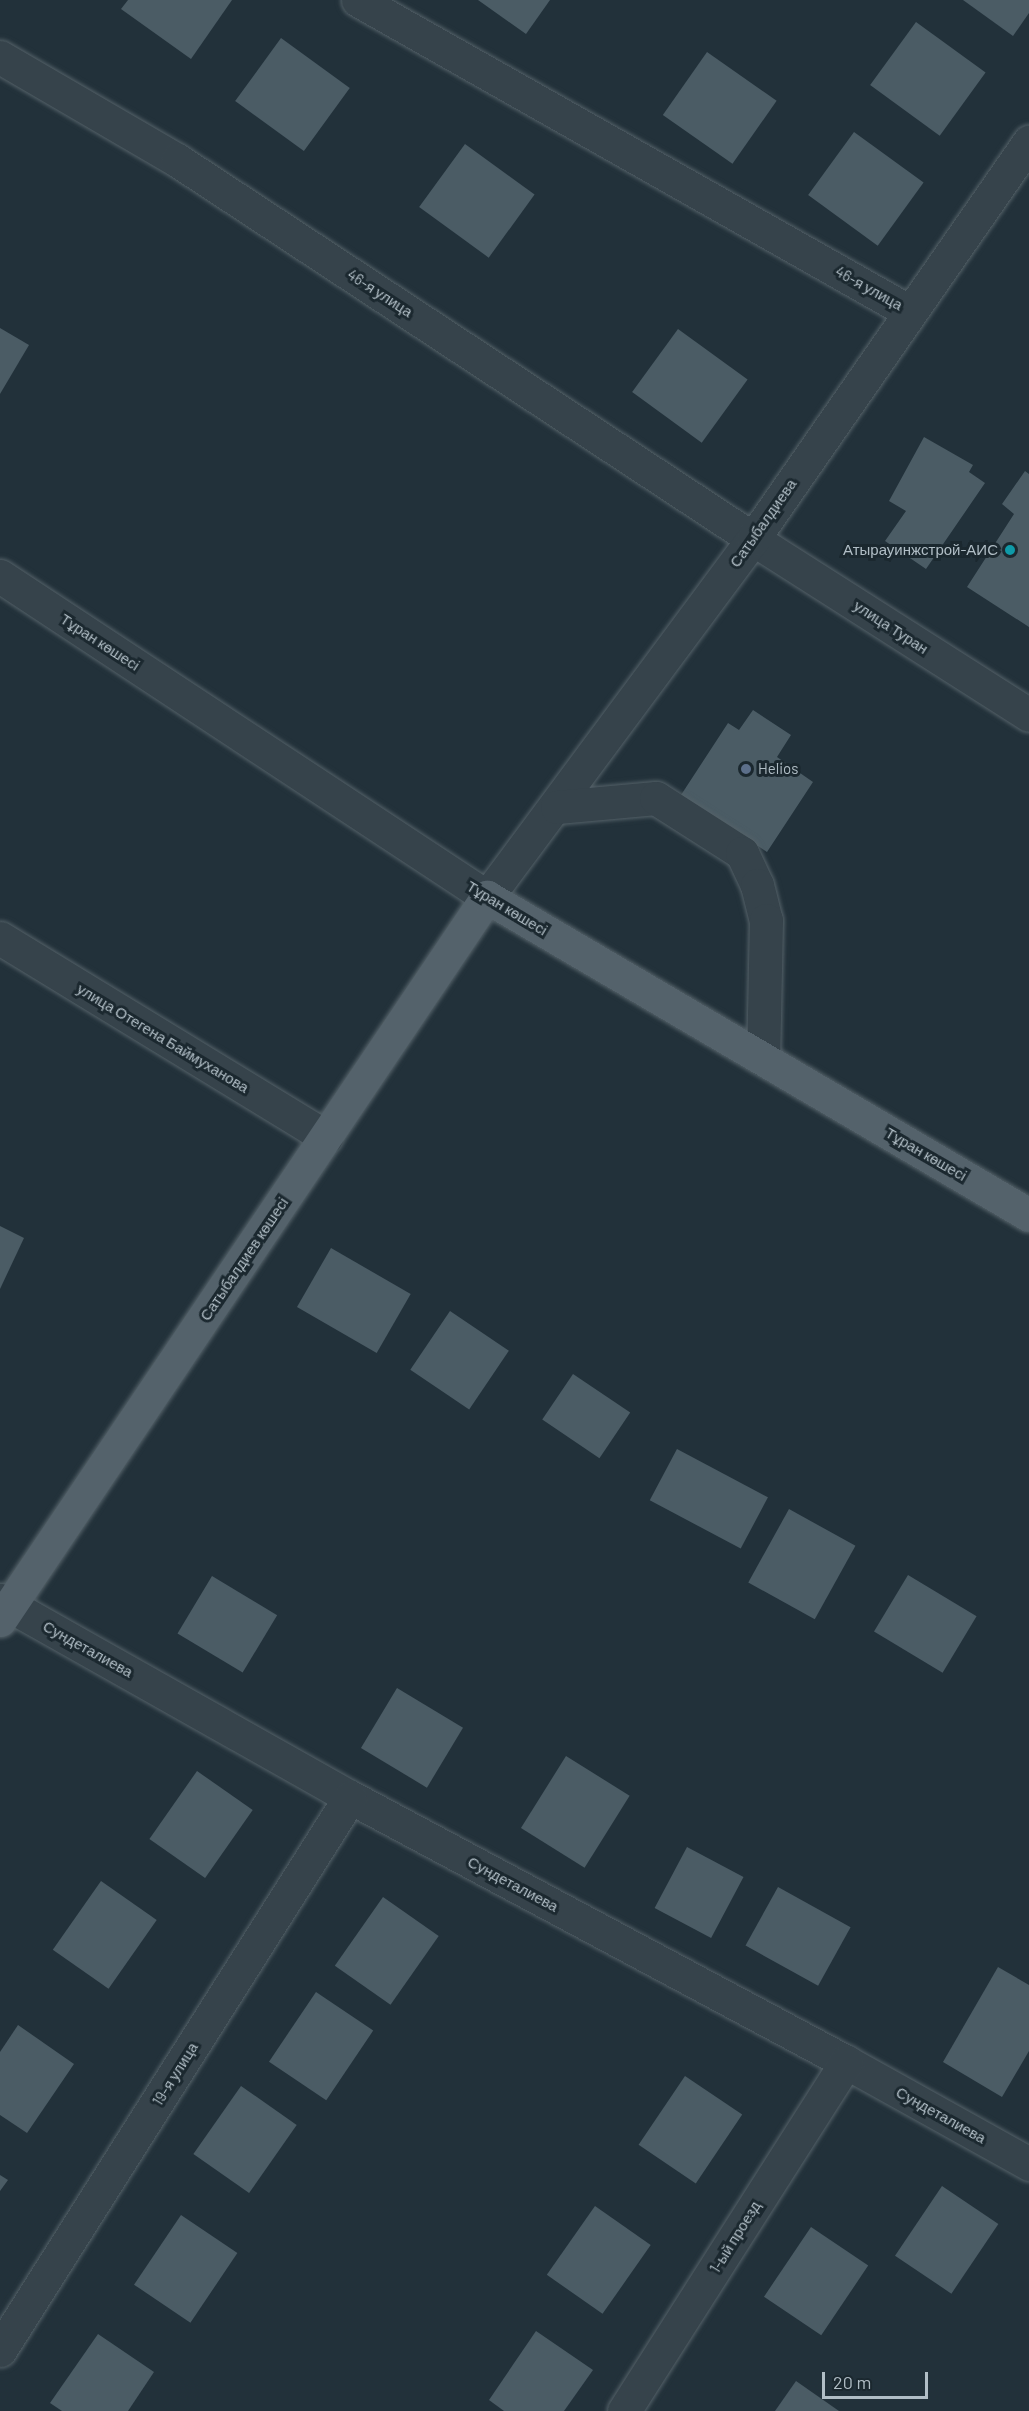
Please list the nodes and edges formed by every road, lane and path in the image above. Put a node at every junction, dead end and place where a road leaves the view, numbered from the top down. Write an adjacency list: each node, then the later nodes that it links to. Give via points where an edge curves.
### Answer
1 (358, 0): 4 (street, 46-я улица)
2 (0, 57): 5 (street, 46-я улица, via 177,160)
3 (1029, 142): 4 (street, Сатыбалдиева)
4 (910, 312): 5 (street, Сатыбалдиева)
5 (753, 539): 7 (street, улица Туран); 8 (street, Сатыбалдиева)
6 (0, 576): 9 (street, Тұран көшесі)
7 (1029, 716)
8 (557, 807): 9 (street, Сатыбалдиева); 11 (street, via 656,798 742,853 757,885 765,920)
9 (487, 897): 11 (main road, Тұран көшесі); 12 (main road, Сатыбалдиев көшесі)
10 (0, 938): 12 (street, улица Отегена Баймуханова)
11 (763, 1059): 13 (main road, Тұран көшесі)
12 (326, 1137): 14 (main road, Сатыбалдиев көшесі)
13 (1029, 1215)
14 (4, 1609): 15 (street, Сундеталиева)
15 (350, 1797): 16 (street, Сундеталиева); 18 (street, 19-я улица)
16 (846, 2062): 17 (street, Сундеталиева); 19 (street, 1-ый проезд)
17 (1029, 2164)
18 (0, 2350)
19 (624, 2411)

